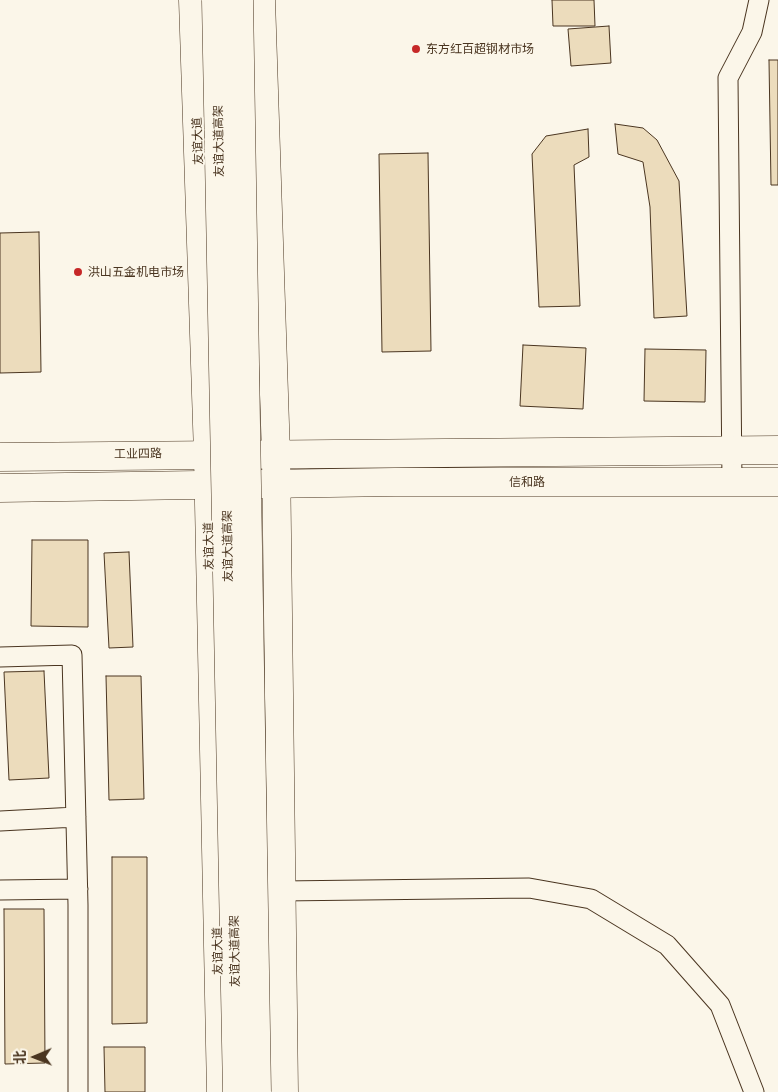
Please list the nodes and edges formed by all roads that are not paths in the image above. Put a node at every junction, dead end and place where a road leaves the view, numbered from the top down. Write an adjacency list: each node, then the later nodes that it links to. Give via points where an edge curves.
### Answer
1 (193, 0): 8 (main road, 友谊大道)
2 (216, 0): 24 (main road, 友谊大道高架, bridge)
3 (239, 0): 25 (main road, 友谊大道高架, bridge)
4 (261, 0): 9 (main road)
5 (759, 0): 7 (street, via 752,32 728,78)
6 (778, 450): 7 (main road)
7 (732, 451): 9 (main road); 11 (street)
8 (208, 454): 9 (main road, 工业四路); 10 (main road, 工业四路); 14 (main road, 友谊大道)
9 (276, 455): 13 (main road)
10 (0, 457)
11 (732, 482): 12 (main road, 信和路); 13 (main road, 信和路)
12 (778, 482)
13 (276, 484): 14 (main road); 21 (main road)
14 (208, 486): 15 (main road); 23 (main road, 友谊大道)
15 (0, 488)
16 (0, 657): 17 (street, via 72,655)
17 (76, 817): 18 (street); 19 (street)
18 (0, 820)
19 (78, 889): 20 (street); 22 (street)
20 (0, 890)
21 (281, 891): 26 (main road); 27 (street, via 529,888 591,899 667,945 720,1005)
22 (78, 1092)
23 (221, 1092)
24 (237, 1092)
25 (257, 1092)
26 (284, 1092)
27 (754, 1092)

